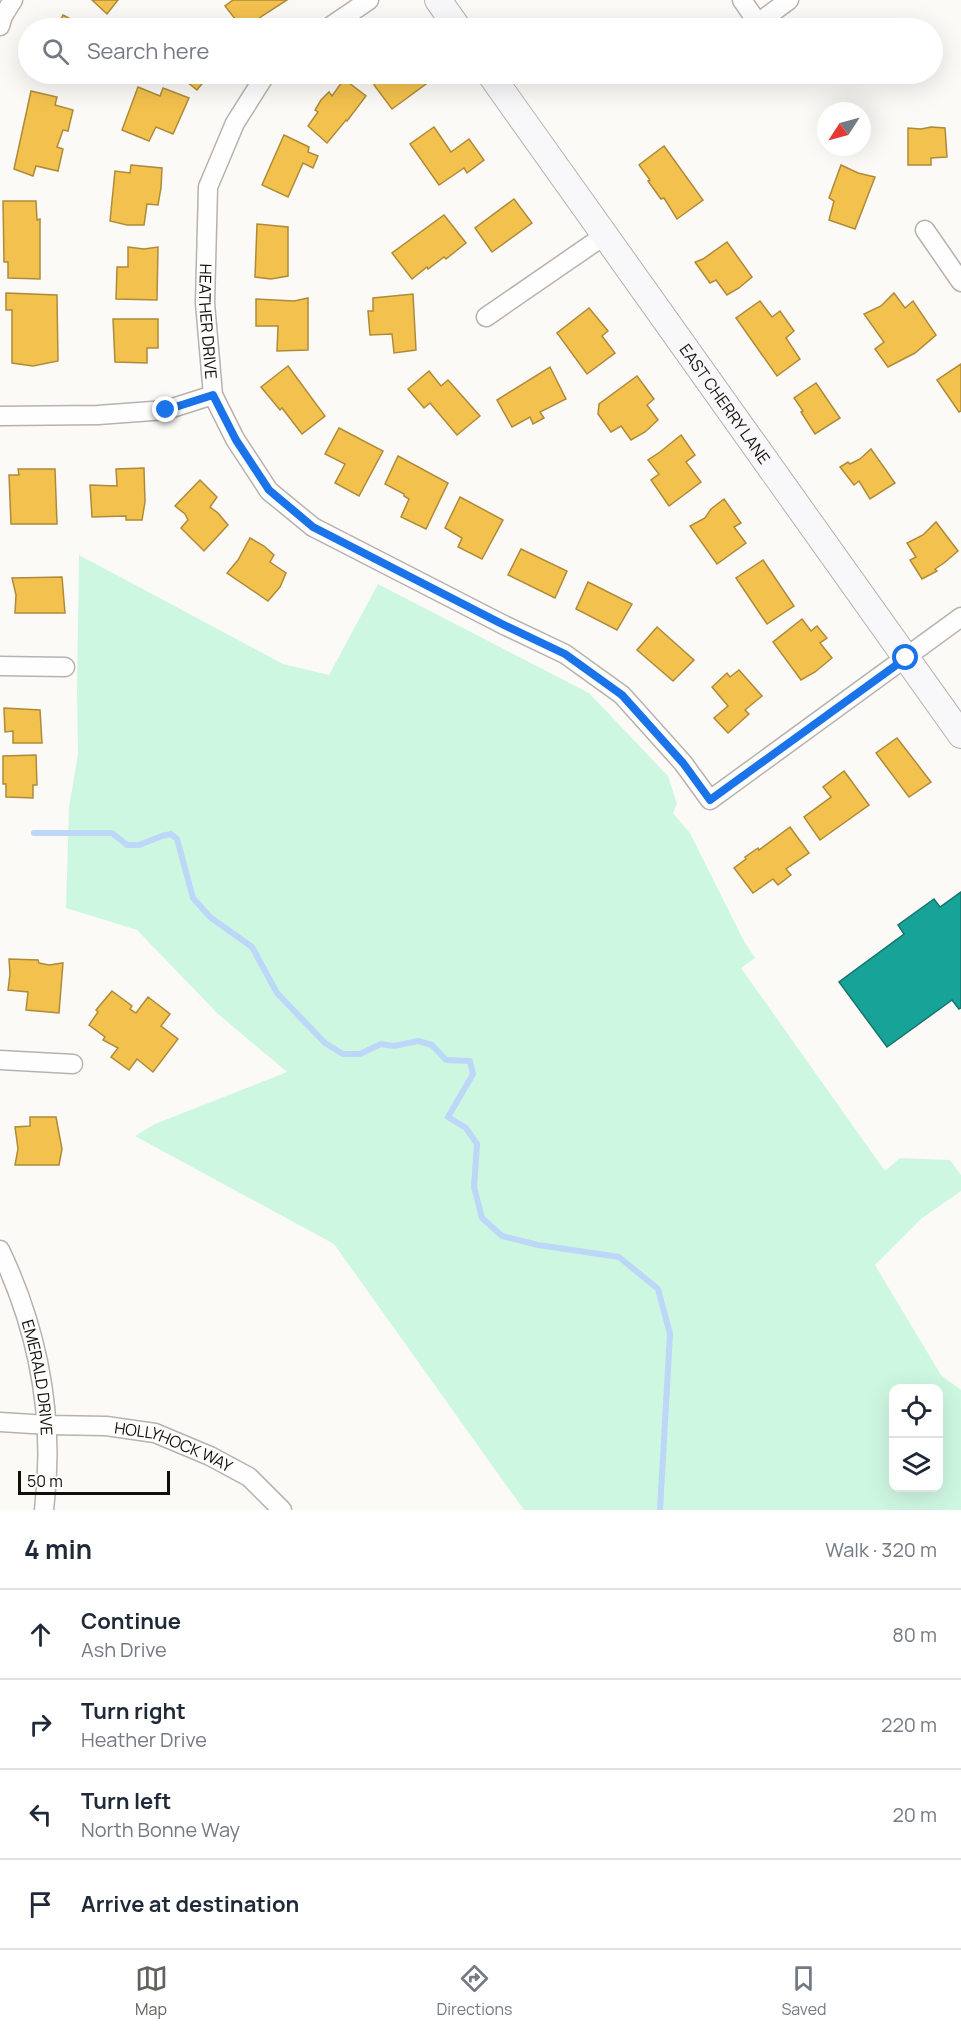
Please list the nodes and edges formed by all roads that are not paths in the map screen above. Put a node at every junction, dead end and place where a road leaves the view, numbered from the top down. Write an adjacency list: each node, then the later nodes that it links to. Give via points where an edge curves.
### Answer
1 (13, 0): 10 (street)
2 (369, 0): 6 (street)
3 (438, 0): 7 (street)
4 (742, 0): 8 (street)
5 (789, 0): 9 (street)
6 (343, 18)
7 (451, 18)
8 (755, 18)
9 (765, 18)
10 (0, 26)
11 (259, 84): 17 (street, HEATHER DRIVE, via 234,123 208,187 205,303)
12 (497, 84): 14 (street, EAST CHERRY LANE)
13 (925, 231): 15 (street)
14 (605, 236): 16 (street); 20 (street, EAST CHERRY LANE)
15 (961, 282)
16 (486, 317)
17 (213, 395): 18 (street, via 166,410); 20 (street, HEATHER DRIVE, via 236,440 269,490 313,527 565,654 622,695 683,763 710,800)
18 (0, 416)
19 (961, 617): 20 (street)
20 (906, 658): 23 (street, EAST CHERRY LANE)
21 (0, 666): 22 (street)
22 (65, 667)
23 (961, 735)
24 (0, 1060): 25 (street)
25 (73, 1064)
26 (0, 1250): 28 (street, EMERALD DRIVE, via 32,1332)
27 (0, 1422): 28 (street, HOLLYHOCK WAY)
28 (48, 1425): 29 (street, EMERALD DRIVE); 30 (street, HOLLYHOCK WAY, via 106,1426 155,1433 249,1477)
29 (44, 1510)
30 (282, 1510)

